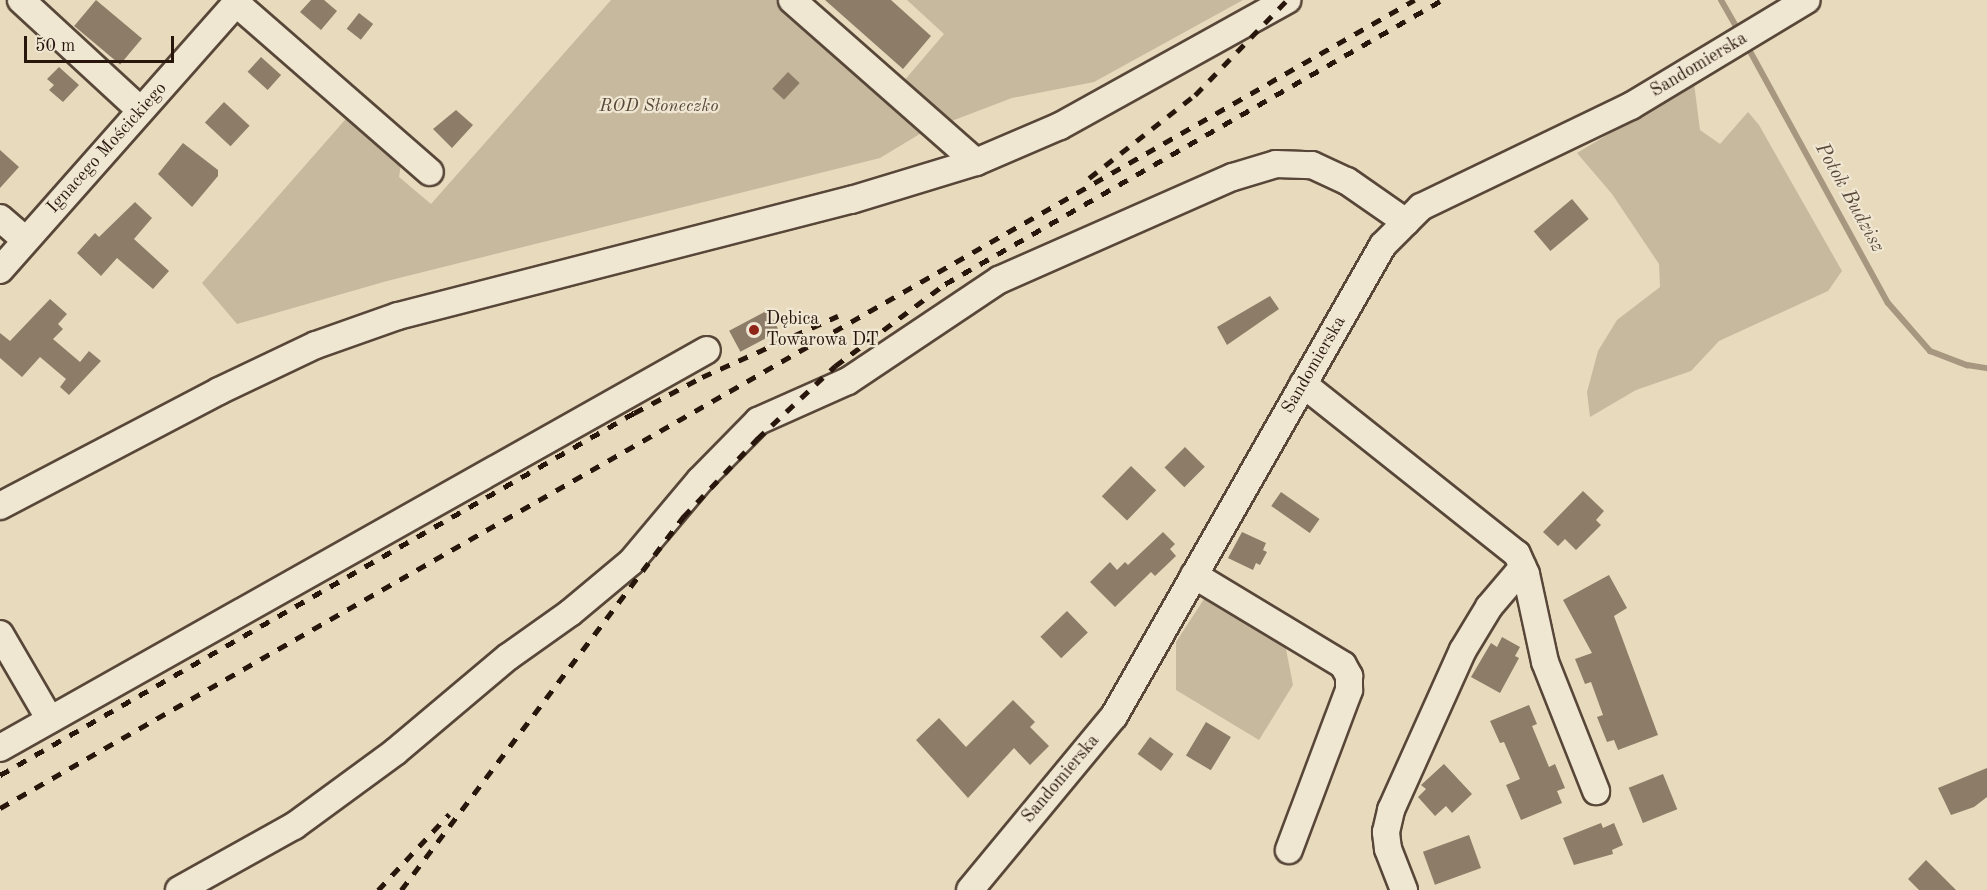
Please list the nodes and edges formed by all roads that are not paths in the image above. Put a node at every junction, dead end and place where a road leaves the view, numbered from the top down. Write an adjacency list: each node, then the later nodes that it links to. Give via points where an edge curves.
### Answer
1 (21, 0): 6 (street)
2 (792, 0): 7 (street)
3 (1287, 0): 7 (street, via 1060,126)
4 (1807, 0): 10 (street, Sandomierska, via 1631,106 1421,207)
5 (238, 2): 6 (street, Ignacego Mościckiego); 8 (street)
6 (140, 110): 11 (street, Ignacego Mościckiego)
7 (976, 162): 15 (street, via 861,198 398,316 316,345 219,391)
8 (430, 172)
9 (0, 218): 11 (street)
10 (1406, 222): 14 (street, Sandomierska, via 1383,245); 23 (street, via 1347,181 1312,165 1276,164 1233,177 999,280 848,381 758,421 700,480 631,562 570,613 507,657 396,752 294,826)
11 (25, 240): 12 (street, Ignacego Mościckiego)
12 (0, 270)
13 (706, 350): 19 (street)
14 (1303, 384): 16 (street, via 1517,554); 17 (street, Sandomierska)
15 (0, 506)
16 (1523, 567): 21 (street, via 1545,662); 25 (street, via 1489,607 1463,650 1391,810 1386,832 1388,849)
17 (1194, 575): 22 (street, via 1343,665 1349,676 1349,690); 24 (street, Sandomierska, via 1114,716)
18 (0, 634): 19 (street)
19 (50, 720): 20 (street)
20 (0, 748)
21 (1596, 791)
22 (1289, 850)
23 (179, 890)
24 (970, 890)
25 (1404, 890)

